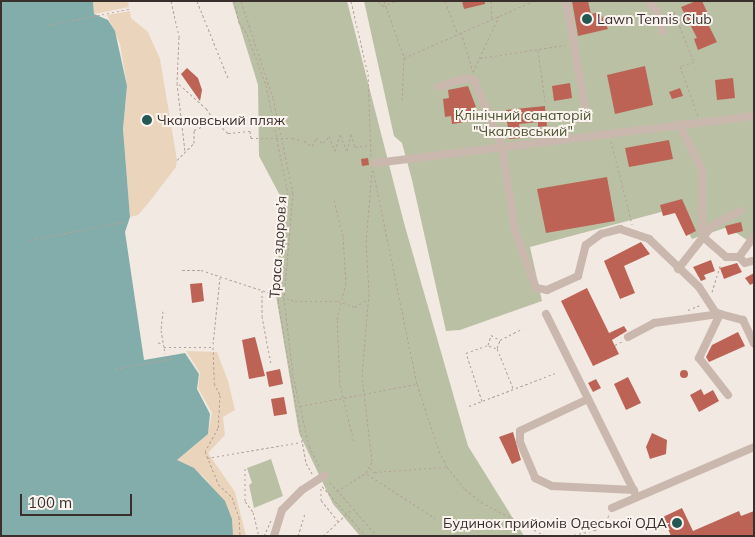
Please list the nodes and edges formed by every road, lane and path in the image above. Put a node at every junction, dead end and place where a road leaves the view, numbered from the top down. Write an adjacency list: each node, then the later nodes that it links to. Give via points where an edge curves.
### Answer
1 (171, 1): 30 (path, via 179,37)
2 (197, 1): 28 (path)
3 (234, 1): 40 (path, via 239,22 248,34 266,85)
4 (241, 1): 41 (path, Траса здоров’я, via 273,98)
5 (351, 1): 42 (path, via 368,74)
6 (378, 1): 14 (path)
7 (384, 1): 14 (path)
8 (396, 1): 14 (path)
9 (445, 1): 22 (path)
10 (490, 1): 18 (path)
11 (533, 1): 17 (path)
12 (566, 1): 23 (street)
13 (649, 1): 21 (street, via 659,16)
14 (386, 5): 25 (path)
15 (129, 9): 19 (path)
16 (674, 12): 37 (path, via 694,62 680,66)
17 (499, 16): 18 (path); 26 (path)
18 (492, 19): 20 (path)
19 (48, 25)
20 (462, 32): 22 (path); 27 (path)
21 (663, 32)
22 (457, 34): 25 (path)
23 (572, 44): 24 (path); 35 (street)
24 (538, 49): 26 (path); 33 (path)
25 (404, 58): 32 (path)
26 (480, 58): 27 (path)
27 (473, 72): 29 (path)
28 (228, 78)
29 (475, 78)
30 (177, 83): 36 (path, via 206,108); 44 (path)
31 (438, 87): 43 (street, via 465,78 474,80)
32 (402, 100)
33 (545, 101)
34 (754, 116): 37 (street)
35 (587, 119)
36 (215, 121): 40 (path, via 228,132 250,131 251,138); 44 (path, via 194,130 194,143)
37 (700, 121): 38 (street)
38 (679, 124): 39 (street); 51 (street, via 702,170)
39 (609, 133): 43 (street); 50 (path)
40 (278, 138): 41 (path); 61 (path, via 288,201)
41 (281, 138): 42 (path, via 303,141 312,146 316,138 323,142 329,136 335,151 340,135 346,151 351,134 355,147); 62 (path, Траса здоров’я, via 292,193)
42 (371, 145): 46 (path)
43 (502, 146): 46 (street); 50 (street, via 515,231 536,288 547,290 578,276 583,250 602,234 620,229)
44 (185, 151): 45 (path)
45 (177, 160)
46 (374, 166): 63 (path, via 366,242); 85 (path)
47 (334, 200): 94 (path, via 343,237 346,283 337,320 340,385)
48 (740, 211): 51 (street, via 712,226)
49 (128, 222): 53 (path)
50 (634, 232): 57 (street, via 649,238)
51 (702, 236): 54 (street); 57 (street)
52 (754, 236): 55 (street)
53 (30, 240)
54 (726, 257): 55 (street); 64 (path, via 717,269)
55 (739, 257): 56 (street, via 745,263)
56 (752, 261)
57 (678, 269): 64 (street)
58 (182, 270): 59 (path, via 201,270)
59 (220, 276): 60 (path); 74 (path, via 219,315)
60 (262, 289): 61 (path); 82 (path, via 262,316)
61 (279, 296): 62 (path); 93 (path)
62 (284, 298): 63 (path, via 338,301 354,307); 91 (path, Траса здоров’я)
63 (368, 299): 87 (path)
64 (710, 300): 66 (path); 68 (street, via 715,312)
65 (163, 311): 72 (path)
66 (684, 312)
67 (546, 314): 89 (street)
68 (720, 314): 70 (street, via 654,324); 75 (street, via 743,320); 88 (street, via 699,358)
69 (522, 329): 71 (path)
70 (629, 337): 77 (path)
71 (500, 340): 76 (path, via 491,335); 79 (path)
72 (163, 342): 73 (path); 78 (path)
73 (158, 343)
74 (213, 344)
75 (754, 344)
76 (488, 345): 79 (path); 90 (path, via 466,353)
77 (614, 345)
78 (164, 347): 80 (path); 96 (path, via 213,347 214,383 220,394 219,420 213,442 205,451)
79 (497, 348): 86 (path)
80 (165, 353)
81 (174, 358): 83 (path)
82 (271, 364)
83 (115, 368)
84 (558, 372): 86 (path)
85 (417, 384): 87 (path); 97 (path, via 431,433)
86 (514, 388): 90 (path)
87 (364, 394): 91 (path); 99 (path, via 373,454)
88 (728, 395)
89 (588, 399): 104 (street); 104 (street, via 520,431 520,442 535,478 552,486)
90 (482, 400): 92 (path)
91 (300, 406): 101 (path, Траса здоров’я, via 309,446)
92 (469, 406)
93 (302, 442): 96 (path); 102 (path, via 306,463)
94 (354, 442)
95 (754, 447): 104 (street)
96 (206, 458): 112 (path, via 218,484 232,497 239,517)
97 (447, 467): 99 (path, via 374,472); 120 (path, via 481,502)
98 (245, 468): 113 (path, via 245,501 253,512)
99 (370, 468): 100 (path)
100 (366, 473): 103 (path); 110 (path)
101 (325, 475): 102 (street); 103 (path, Траса здоров’я)
102 (317, 480): 115 (street, via 282,510)
103 (337, 491): 105 (path, Траса здоров’я)
104 (635, 493): 106 (street)
105 (353, 508): 108 (path); 119 (path, Траса здоров’я)
106 (612, 508): 121 (path, via 603,526)
107 (305, 513): 116 (path)
108 (346, 515): 111 (path); 111 (path, via 320,484 321,500); 118 (path)
109 (272, 517): 114 (path)
110 (435, 518)
111 (338, 521): 117 (path)
112 (240, 536)
113 (259, 536)
114 (264, 536)
115 (274, 536)
116 (298, 536)
117 (323, 536)
118 (366, 536)
119 (377, 536)
120 (546, 536)
121 (569, 536)

